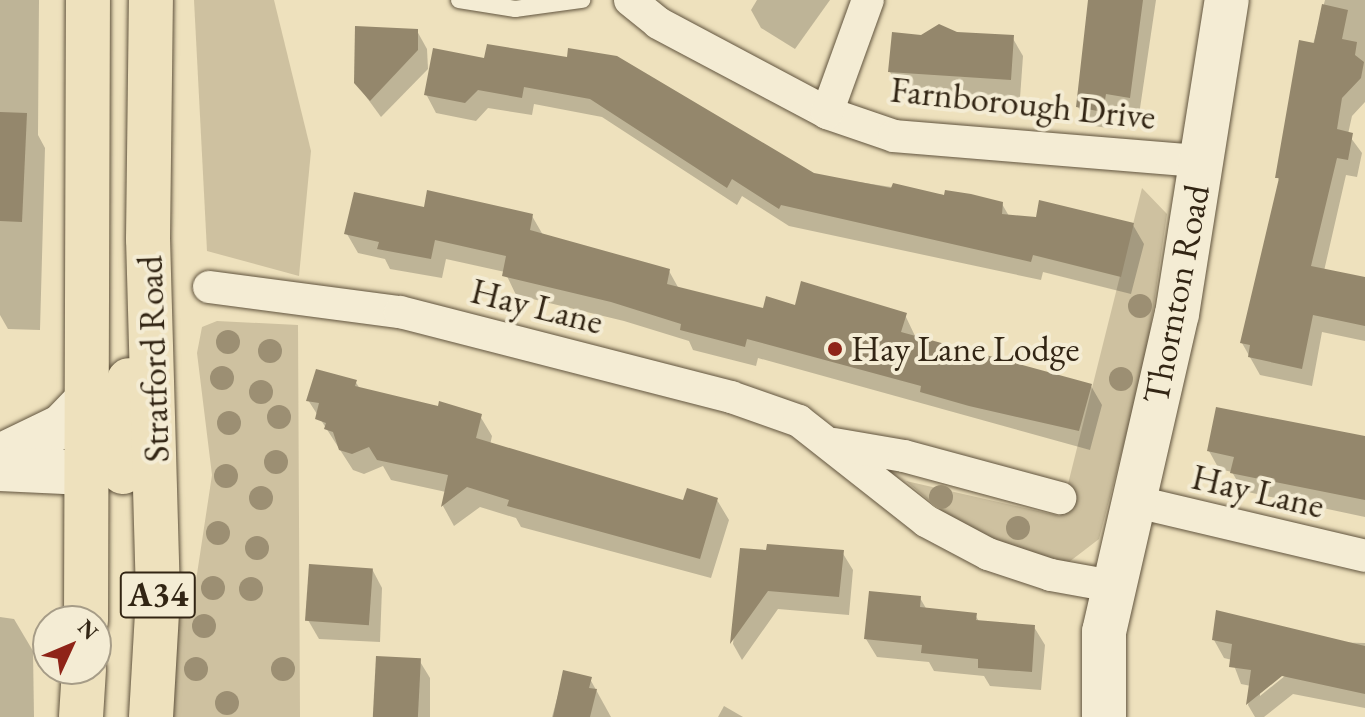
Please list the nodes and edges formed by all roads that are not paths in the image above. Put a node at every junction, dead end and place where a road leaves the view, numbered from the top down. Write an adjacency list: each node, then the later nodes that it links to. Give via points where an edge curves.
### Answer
1 (88, 0): 11 (highway, Stratford Road / A34)
2 (151, 0): 15 (highway, Stratford Road, via 148,239 129,273 131,347)
3 (459, 0): 4 (lane, via 515,9)
4 (582, 0)
5 (630, 0): 8 (street, Farnborough Drive, via 658,23)
6 (868, 0): 8 (street)
7 (1227, 0): 9 (street, Thornton Road)
8 (827, 113): 9 (street, Farnborough Drive, via 894,136)
9 (1200, 161): 17 (street, Thornton Road, via 1177,314)
10 (209, 287): 12 (street, Hay Lane, via 400,312 731,397 799,421)
11 (86, 401): 13 (street, via 62,426); 15 (highway, Stratford Road / A34)
12 (834, 444): 16 (street, Hay Lane, via 904,456); 19 (street, Hay Lane, via 926,521 988,554 1051,575)
13 (0, 456)
14 (0, 469): 15 (street)
15 (122, 472): 20 (highway, Stratford Road / A34); 23 (highway, Stratford Road / A34, via 158,596)
16 (1060, 498)
17 (1133, 501): 18 (street, Hay Lane); 19 (street, Thornton Road)
18 (1365, 556)
19 (1112, 586): 24 (street, Thornton Road, via 1104,632)
20 (90, 605)
21 (83, 685): 22 (highway)
22 (81, 717)
23 (151, 717)
24 (1104, 717)

